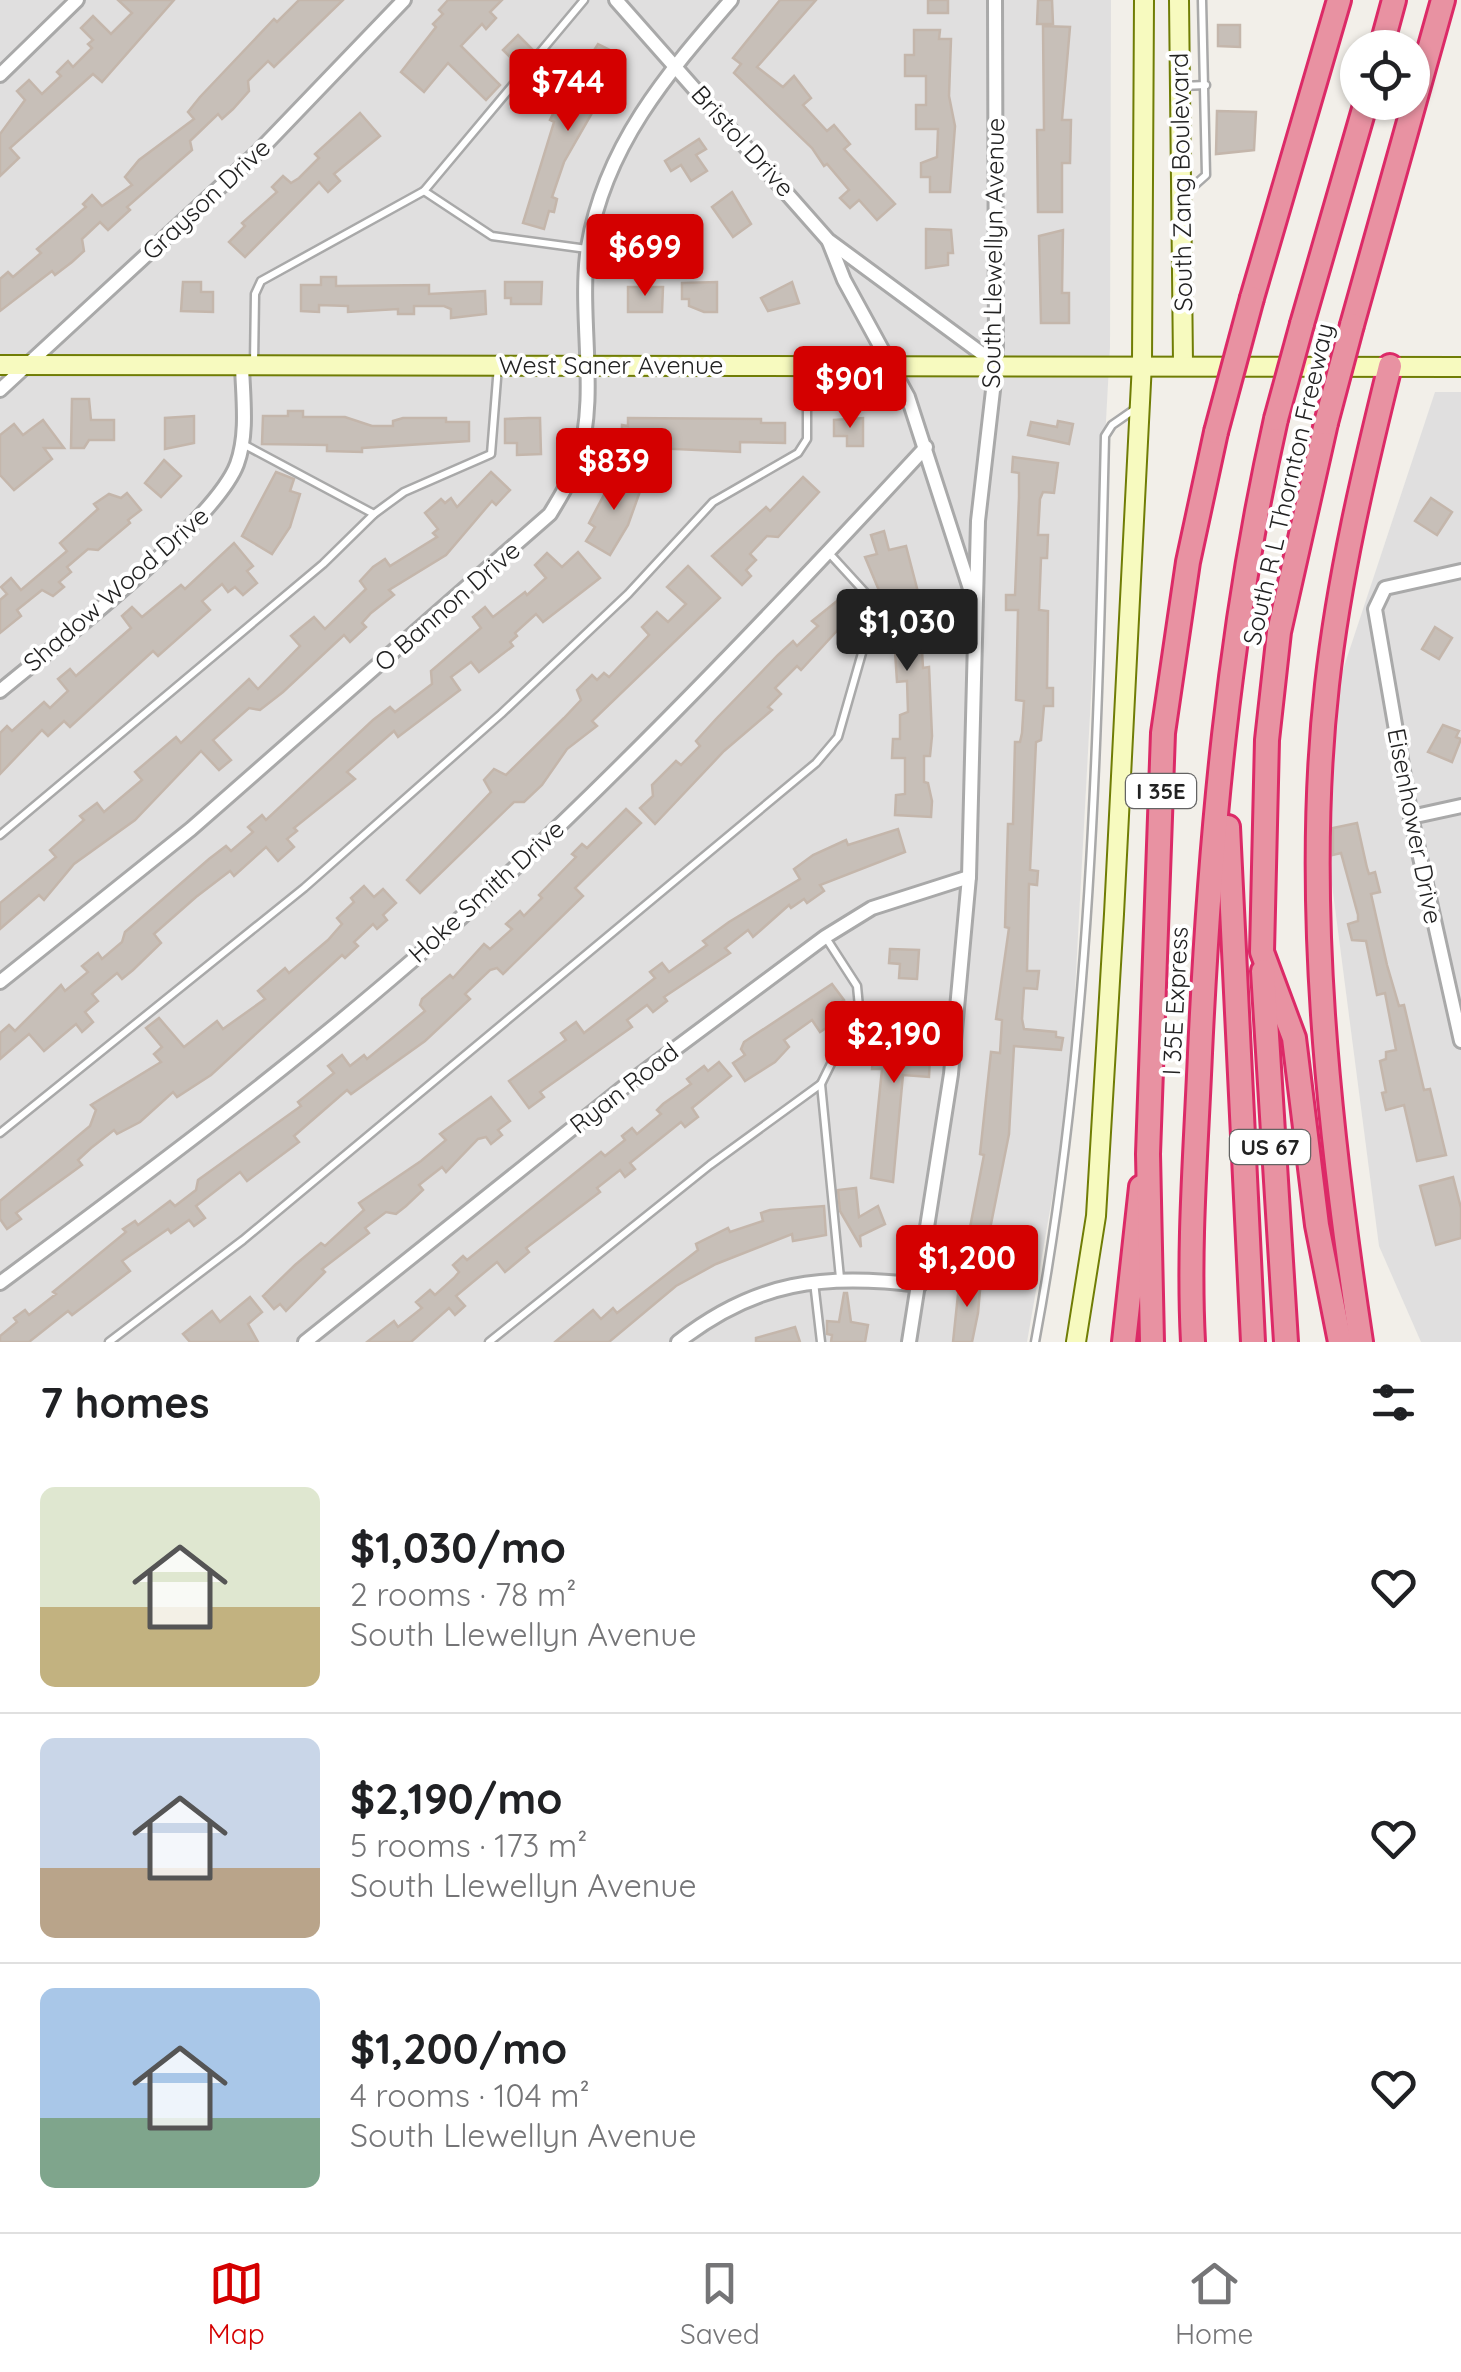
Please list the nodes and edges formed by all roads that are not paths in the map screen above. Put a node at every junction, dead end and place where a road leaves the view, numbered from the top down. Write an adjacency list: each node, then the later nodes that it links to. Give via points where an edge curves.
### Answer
1 (77, 0): 15 (street)
2 (404, 0): 30 (street, Grayson Drive, via 259,151)
3 (584, 0): 20 (lane)
4 (616, 0): 14 (street, Bristol Drive)
5 (731, 0): 14 (street, O Bannon Drive)
6 (996, 0): 28 (street, South Llewellyn Avenue)
7 (1144, 0): 18 (street, South Zang Boulevard)
8 (1179, 0): 17 (street, South Zang Boulevard)
9 (1202, 0): 16 (lane)
10 (1339, 0): 56 (highway, I 35E, bridge, via 1252,298 1188,562 1163,732)
11 (1394, 0): 13 (highway)
12 (1444, 0): 51 (highway, South R L Thornton Freeway, bridge, via 1326,423 1279,632 1266,756)
13 (1386, 30)
14 (675, 64): 22 (street, Bristol Drive); 23 (street, O Bannon Drive, via 613,162)
15 (0, 75)
16 (1206, 85): 17 (lane); 21 (lane, via 1206,175)
17 (1180, 86): 18 (street); 21 (street, South Zang Boulevard)
18 (1144, 88): 24 (street, South Zang Boulevard)
19 (1361, 120): 44 (highway, I 35E Express, bridge, via 1276,419)
20 (424, 191): 23 (lane, via 492,236); 31 (lane, via 261,281)
21 (1181, 195): 25 (street, South Zang Boulevard)
22 (828, 240): 28 (street, Bristol Drive); 33 (street, Bristol Drive)
23 (588, 249): 27 (street, O Bannon Drive)
24 (1142, 363): 25 (street, West Saner Avenue); 28 (street, West Saner Avenue); 37 (street)
25 (1183, 363): 34 (street, West Saner Avenue)
26 (498, 364): 27 (street, West Saner Avenue); 31 (street, West Saner Avenue); 40 (lane, via 491,454 404,492)
27 (585, 364): 32 (street, West Saner Avenue); 52 (street, O Bannon Drive, via 579,460 550,514 191,829)
28 (996, 364): 33 (street, West Saner Avenue); 43 (street, South Llewellyn Avenue, via 978,520)
29 (0, 365): 30 (street, West Saner Avenue)
30 (29, 365): 31 (street, West Saner Avenue); 36 (street, Grayson Drive)
31 (248, 365): 38 (street, Shadow Wood Drive)
32 (807, 366): 33 (street, West Saner Avenue); 55 (lane, via 806,439 798,453 713,502 628,594 459,751 304,888)
33 (892, 366): 39 (street, Bristol Drive)
34 (1390, 366): 35 (street, West Saner Avenue); 75 (highway, via 1335,621 1320,814 1320,946)
35 (1461, 366)
36 (0, 390)
37 (1140, 405): 67 (lane, via 1106,436 1085,946 1060,1183); 68 (street, via 1096,1216)
38 (242, 443): 40 (lane); 45 (street, Shadow Wood Drive, via 208,510)
39 (926, 447): 41 (street, Hoke Smith Drive); 43 (street, Bristol Drive)
40 (374, 514): 48 (lane)
41 (829, 552): 59 (street, Hoke Smith Drive, via 501,882 235,1108); 61 (lane, via 872,600 874,611 838,738 331,1168)
42 (1461, 571): 47 (street, Eisenhower Drive, via 1385,588 1375,610)
43 (976, 610): 49 (street, South Llewellyn Avenue)
44 (1232, 663): 71 (highway, I 35E Express, via 1206,934); 72 (highway, I 35E Express, via 1228,906)
45 (0, 690)
46 (1461, 806): 47 (street)
47 (1410, 817): 53 (street, Eisenhower Drive)
48 (0, 835)
49 (969, 877): 50 (street, Ryan Road, via 872,908); 60 (street, South Llewellyn Avenue, via 951,1074)
50 (825, 937): 54 (lane, via 856,986 859,1007); 62 (street, Ryan Road, via 629,1083)
51 (1262, 952): 73 (highway, US 67); 74 (highway, South R L Thornton Freeway, via 1294,1038)
52 (0, 982)
53 (1461, 1040)
54 (821, 1084): 57 (lane); 63 (lane)
55 (0, 1133)
56 (1148, 1154): 69 (highway, via 1134,1222); 70 (highway, I 35E)
57 (840, 1278): 58 (street); 60 (street)
58 (814, 1281): 64 (street, via 733,1304); 65 (lane)
59 (0, 1283)
60 (920, 1285): 66 (street, South Llewellyn Avenue)
61 (109, 1342)
62 (305, 1342)
63 (490, 1342)
64 (678, 1342)
65 (821, 1342)
66 (909, 1342)
67 (1034, 1342)
68 (1076, 1342)
69 (1124, 1342)
70 (1152, 1342)
71 (1193, 1342)
72 (1253, 1342)
73 (1286, 1342)
74 (1340, 1342)
75 (1360, 1342)

